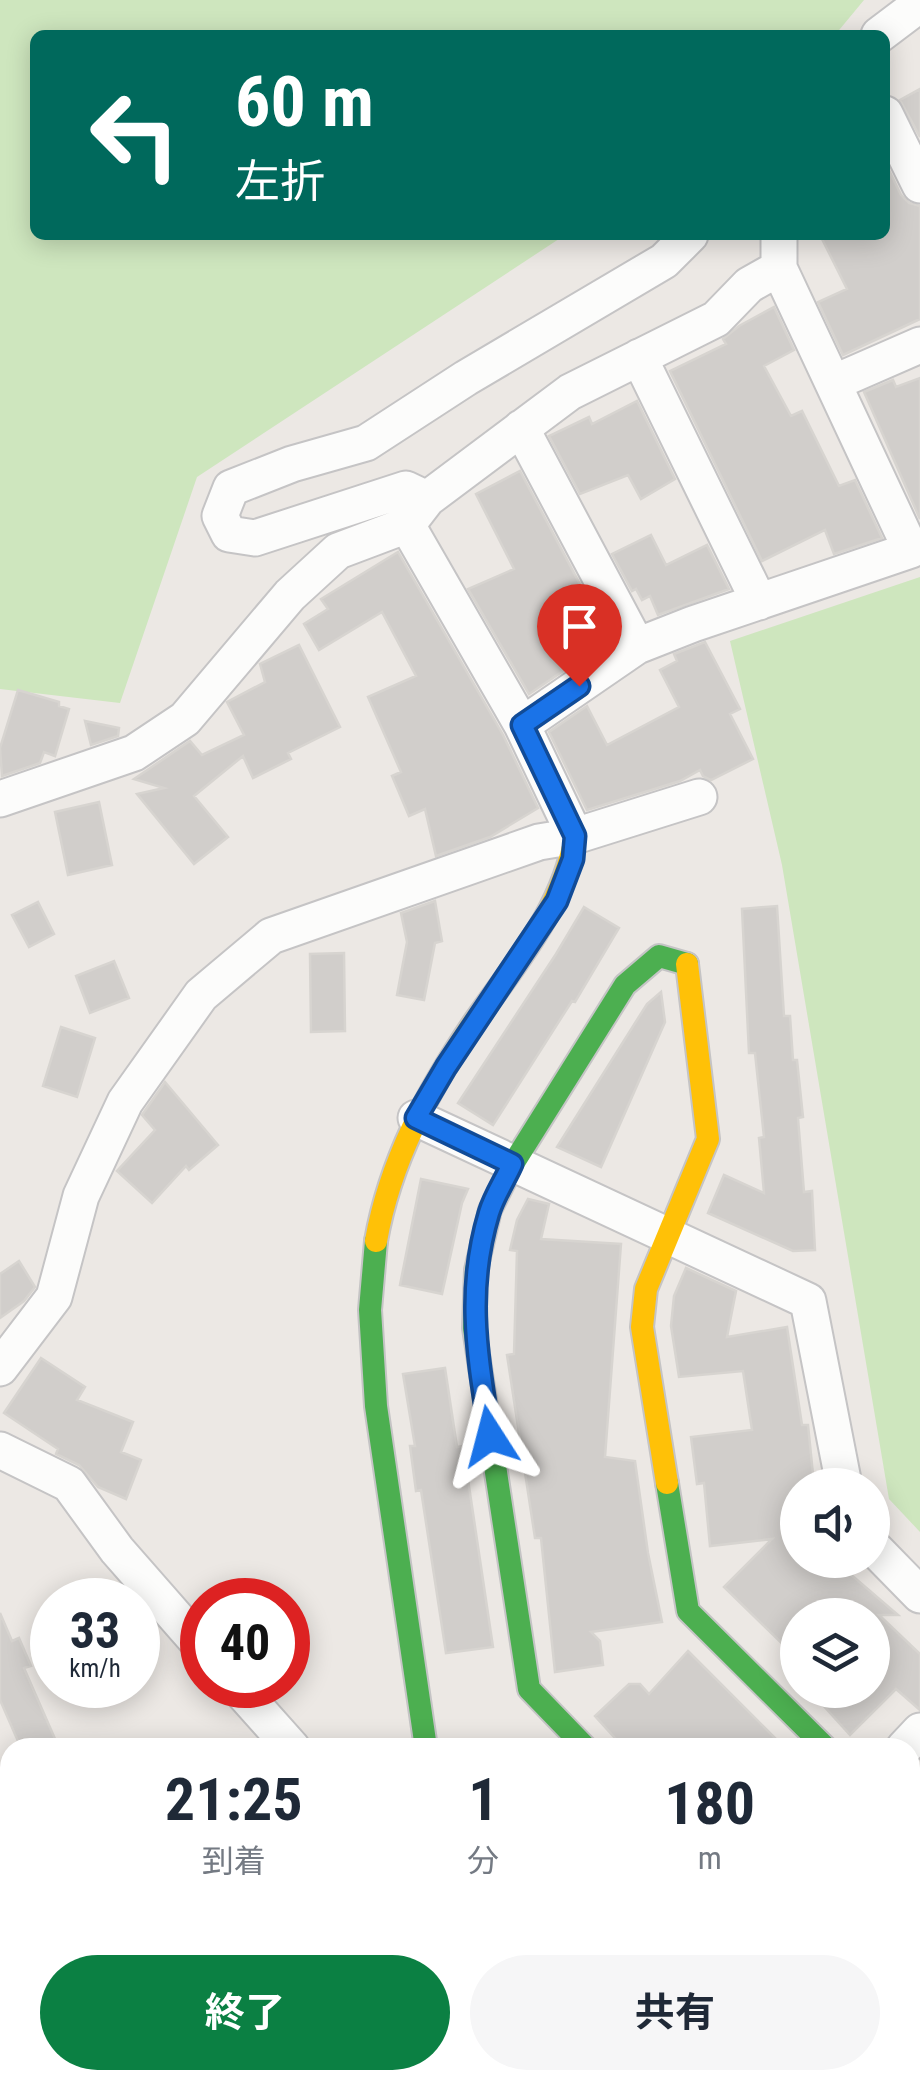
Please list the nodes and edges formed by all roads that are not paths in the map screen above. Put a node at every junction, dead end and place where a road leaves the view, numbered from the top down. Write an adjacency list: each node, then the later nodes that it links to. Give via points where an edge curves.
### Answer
1 (918, 7): 2 (street)
2 (886, 30)
3 (890, 124): 4 (street)
4 (920, 185)
5 (685, 240): 11 (street, via 664,261 366,443 232,488 220,516 230,534 255,538 406,489)
6 (779, 252): 8 (street, via 716,319); 9 (street)
7 (920, 345): 9 (street)
8 (640, 357): 10 (street, via 570,392); 12 (street)
9 (833, 384): 12 (street, via 911,550)
10 (522, 428): 11 (street); 13 (street)
11 (417, 512): 14 (street); 16 (street, via 338,550 290,595 185,719 134,753)
12 (759, 602): 13 (street)
13 (637, 646): 14 (street)
14 (522, 725): 17 (street)
15 (700, 798): 17 (street)
16 (0, 799)
17 (575, 836): 18 (street, via 557,901); 21 (street, via 539,842 271,936 201,995 125,1102 82,1196 54,1297)
18 (416, 1118): 19 (street); 29 (street, via 386,1190 367,1318)
19 (512, 1164): 20 (street); 20 (street, via 625,985 660,956 687,964 708,1139); 30 (street, via 490,1210 476,1270 474,1328 528,1689)
20 (668, 1236): 23 (street, via 808,1301); 31 (street, via 646,1289 642,1327 688,1611)
21 (0, 1368)
22 (0, 1450): 26 (street, via 70,1484 116,1550)
23 (841, 1468)
24 (890, 1564): 25 (street)
25 (920, 1595)
26 (180, 1622)
27 (256, 1708): 28 (street)
28 (283, 1738)
29 (425, 1738)
30 (576, 1738)
31 (816, 1738)

